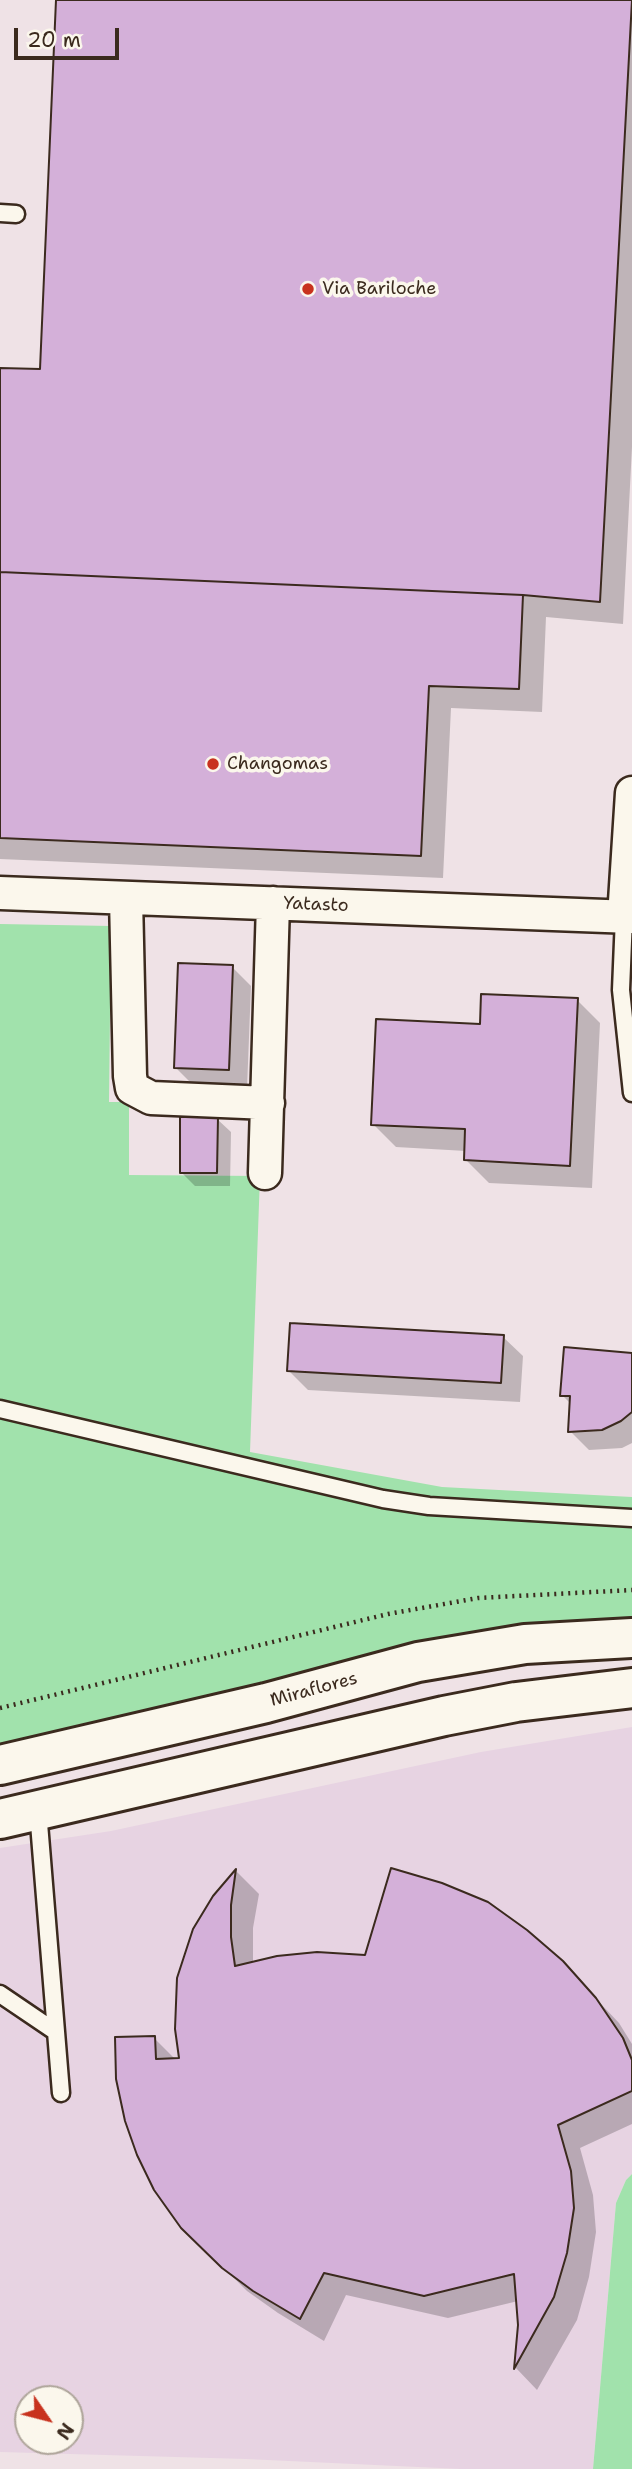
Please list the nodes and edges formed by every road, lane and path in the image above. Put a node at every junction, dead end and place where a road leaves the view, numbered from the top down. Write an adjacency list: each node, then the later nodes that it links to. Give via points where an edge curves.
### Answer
1 (632, 793): 5 (street)
2 (0, 893): 3 (street, Yatasto)
3 (126, 898): 4 (street, Yatasto); 7 (street, via 132,1088 150,1098)
4 (273, 903): 5 (street, Yatasto); 7 (street)
5 (628, 917): 6 (lane, via 621,990)
6 (632, 1093)
7 (268, 1103): 8 (street)
8 (265, 1174)
9 (0, 1409): 10 (lane, via 383,1499)
10 (632, 1518)
11 (632, 1590): 14 (path, via 478,1598 388,1614)
12 (632, 1638): 15 (street, Miraflores, via 525,1644 418,1662)
13 (632, 1688): 16 (street, via 444,1716)
14 (0, 1708)
15 (0, 1765)
16 (38, 1811): 17 (street); 19 (lane)
17 (0, 1819)
18 (0, 1994): 19 (lane)
19 (56, 2032): 20 (lane)
20 (61, 2093)

